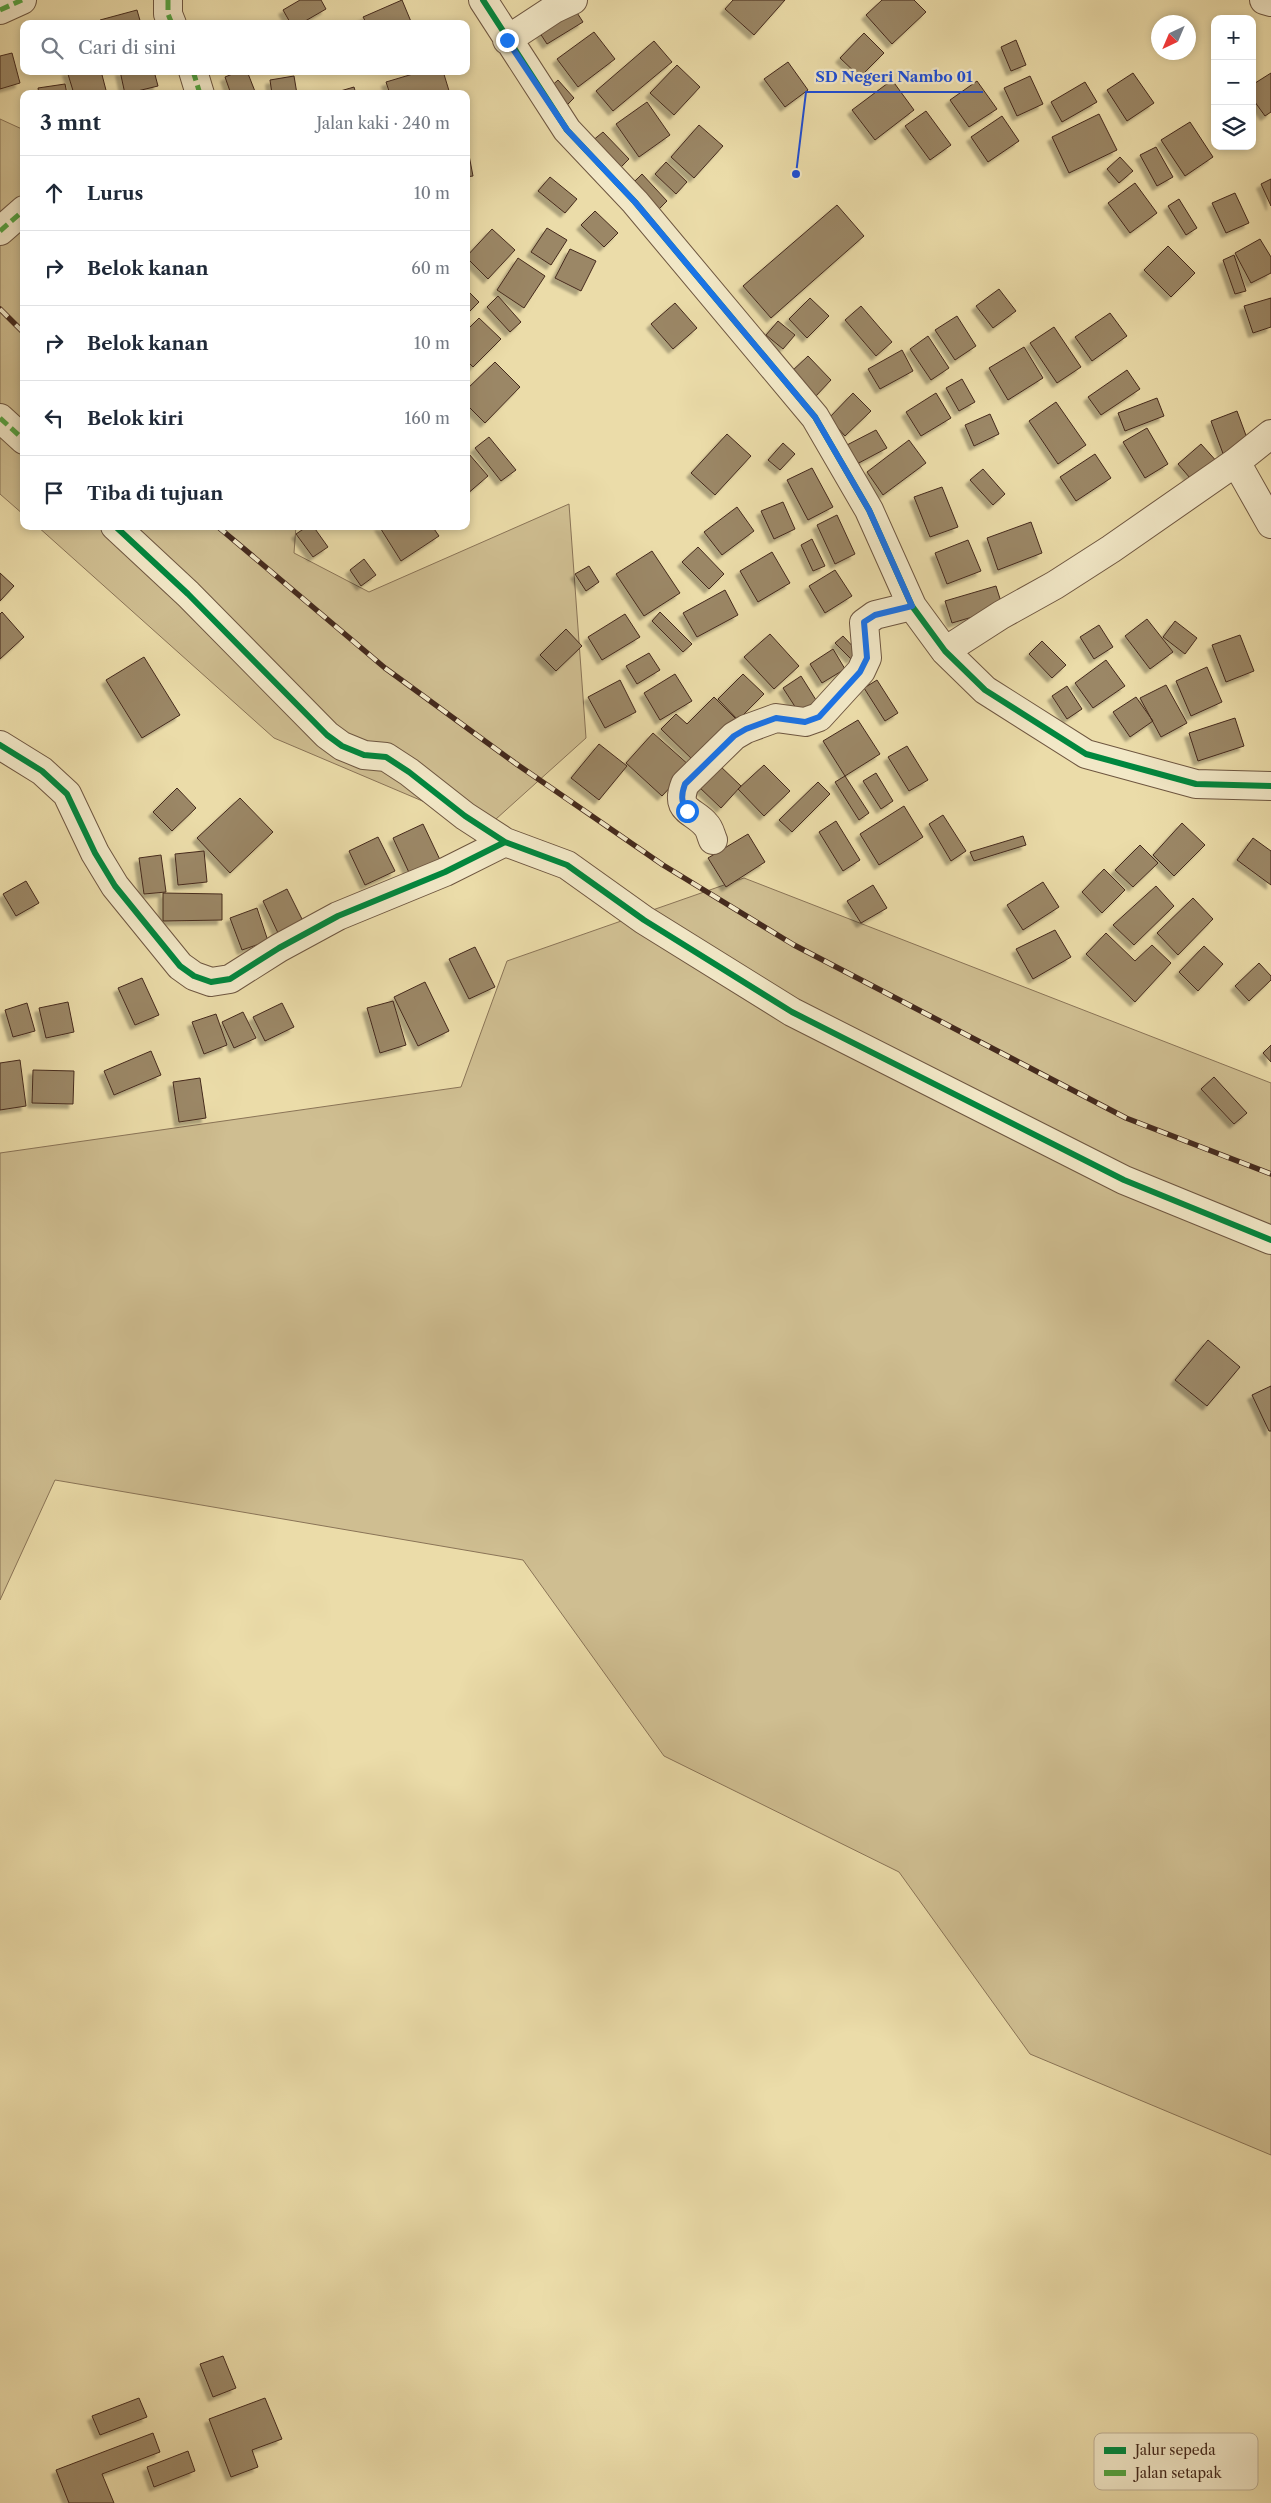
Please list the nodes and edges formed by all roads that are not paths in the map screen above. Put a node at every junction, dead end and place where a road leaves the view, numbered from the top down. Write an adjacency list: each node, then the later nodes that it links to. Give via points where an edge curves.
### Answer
1 (22, 0): 7 (street)
2 (168, 0): 8 (street)
3 (483, 0): 9 (street)
4 (573, 0): 9 (street)
5 (1264, 0): 6 (street)
6 (1271, 2)
7 (0, 10)
8 (170, 20)
9 (507, 40): 20 (street, via 567,130 635,202 815,417 869,510)
10 (193, 75): 11 (street)
11 (199, 90)
12 (20, 214): 13 (street)
13 (0, 231)
14 (0, 418): 16 (street)
15 (1271, 434): 17 (street)
16 (20, 436)
17 (1236, 462): 18 (street); 21 (street, via 1111,549)
18 (1271, 524)
19 (119, 530): 25 (street, via 188,594 327,735 342,746 364,755 386,757)
20 (912, 606): 21 (street); 24 (street, via 875,615 864,622 867,658 860,672 819,717 805,722 776,718 746,729 734,736 685,784 681,793 682,804 706,825)
21 (945, 651): 23 (street, via 985,690 1086,754 1196,784)
22 (0, 745): 25 (street, via 42,772 67,794 115,886 180,966 211,982 230,979 338,916 445,872)
23 (1271, 786)
24 (713, 840)
25 (505, 842): 26 (street, via 567,865 644,920 792,1012 1124,1180)
26 (1271, 1240)

